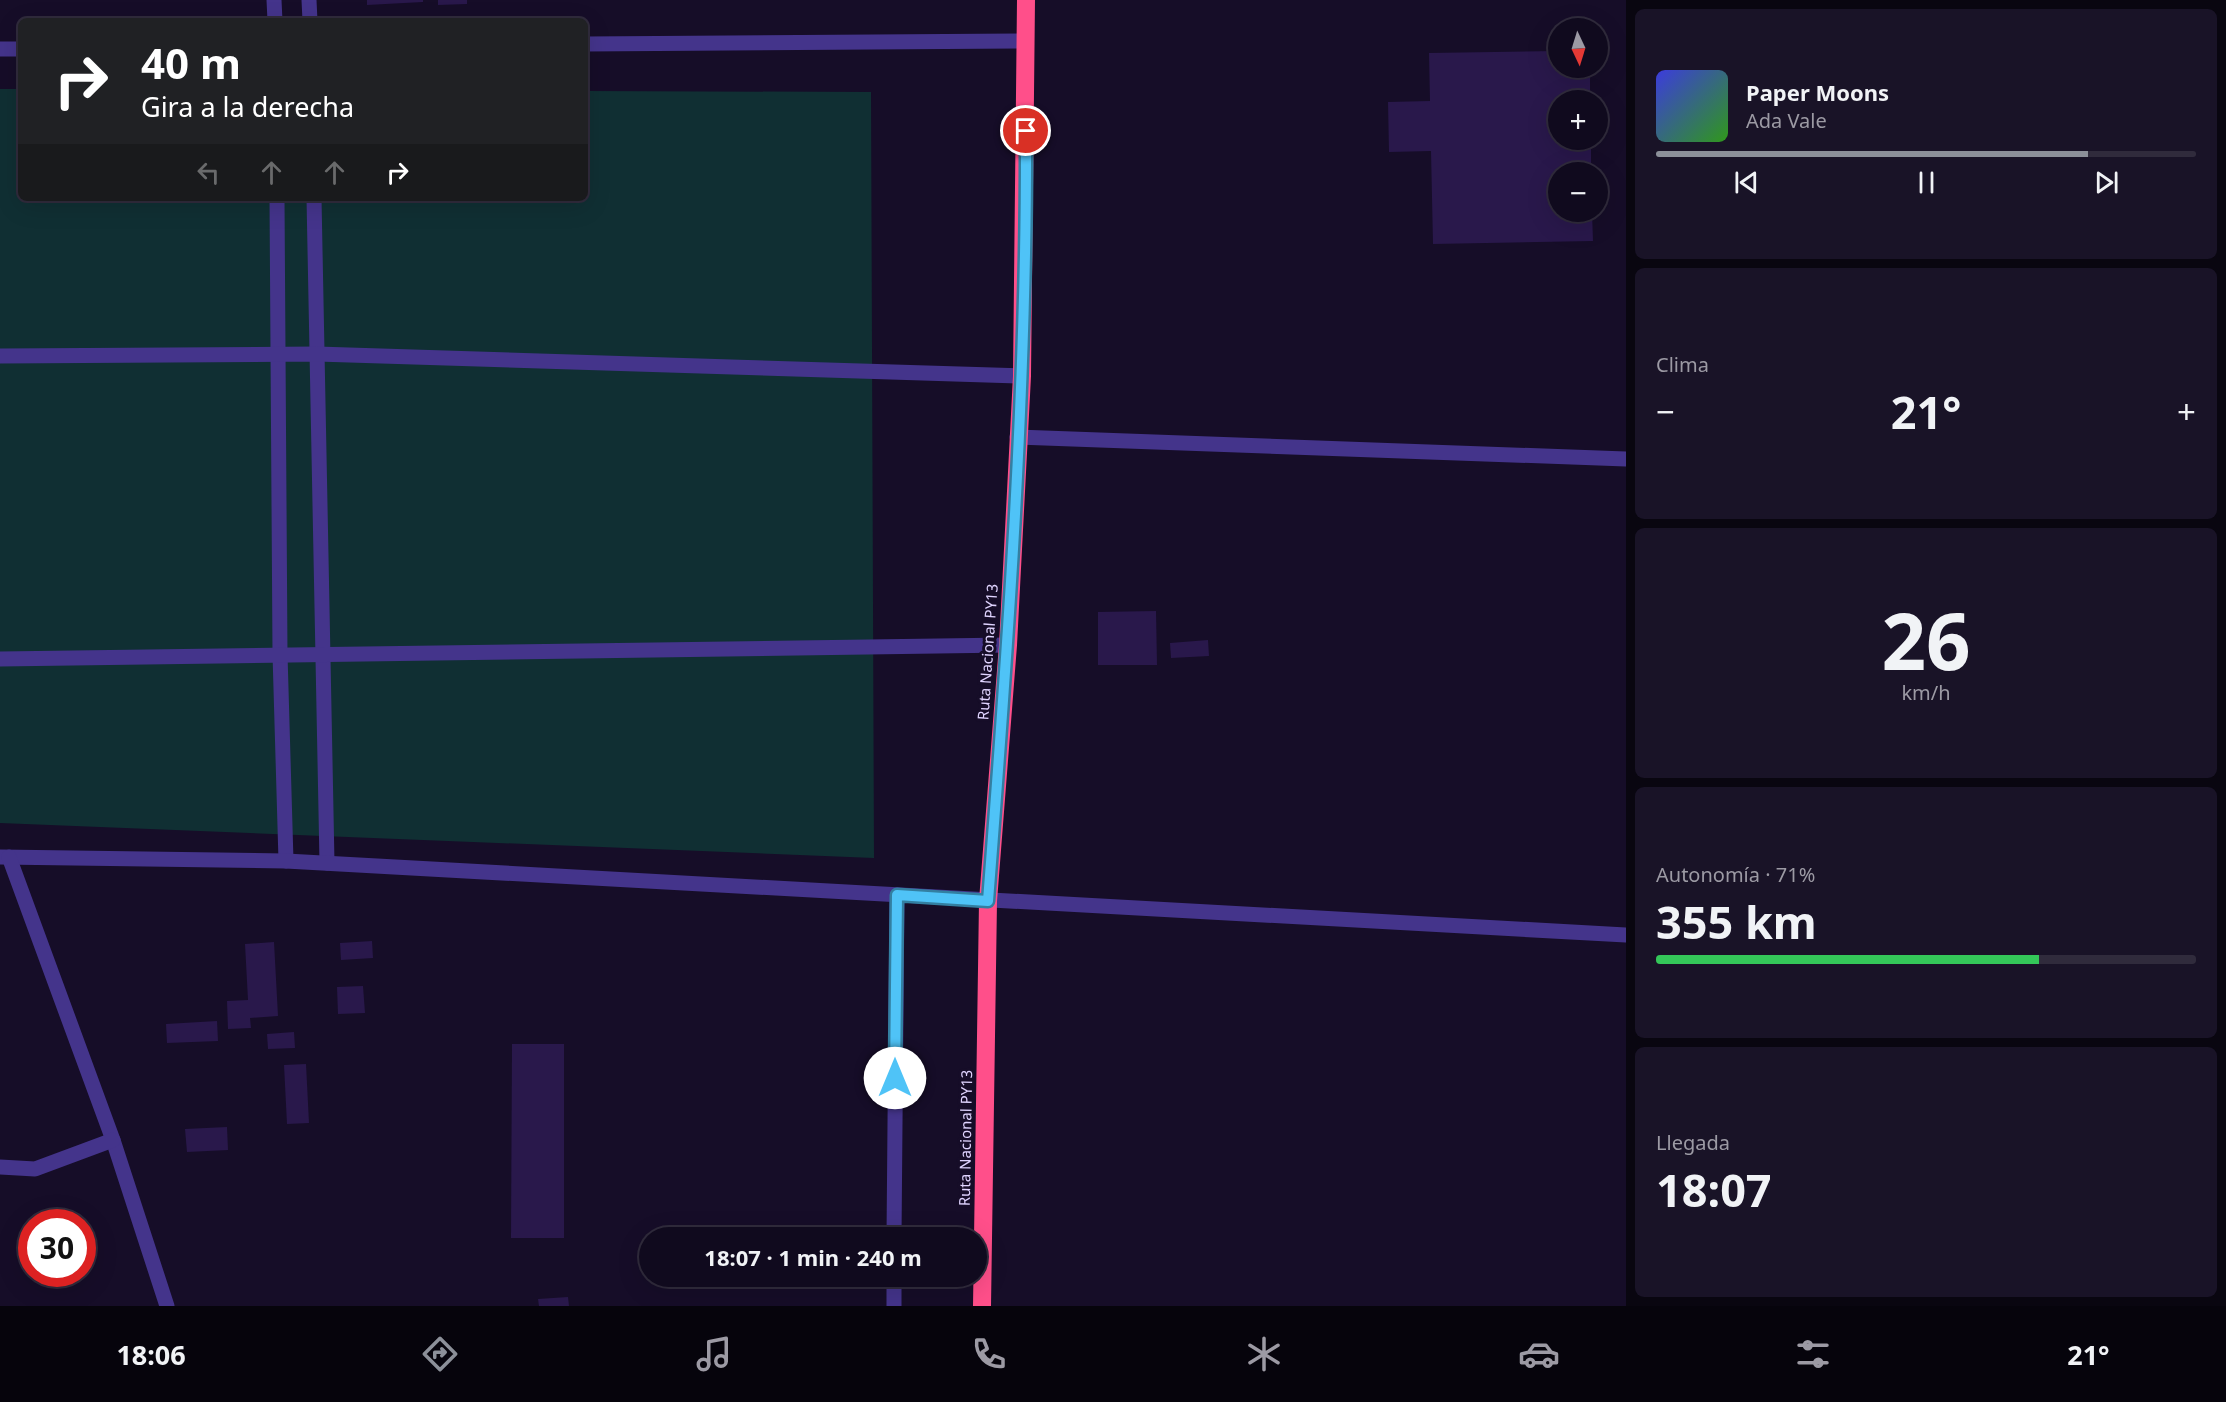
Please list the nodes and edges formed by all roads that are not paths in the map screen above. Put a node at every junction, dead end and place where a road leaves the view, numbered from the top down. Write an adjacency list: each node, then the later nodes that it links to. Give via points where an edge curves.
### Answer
1 (274, 0): 4 (street)
2 (309, 0): 5 (street)
3 (1026, 0): 6 (highway, Ruta Nacional PY13)
4 (275, 18)
5 (310, 18)
6 (1025, 41): 7 (street); 15 (highway, Ruta Nacional PY13)
7 (588, 44)
8 (0, 49): 9 (street)
9 (18, 49)
10 (277, 201): 13 (street)
11 (314, 201): 12 (street)
12 (317, 354): 13 (street); 15 (street); 20 (street)
13 (279, 355): 14 (street); 19 (street)
14 (0, 356)
15 (1022, 376): 16 (highway, Ruta Nacional PY13)
16 (1017, 437): 17 (street); 18 (highway, Ruta Nacional PY13)
17 (1626, 459)
18 (1008, 645): 20 (street); 26 (highway, Ruta Nacional PY13)
19 (280, 654): 20 (street); 21 (street); 23 (street)
20 (323, 655): 24 (street)
21 (0, 659)
22 (4, 857): 23 (street); 28 (street)
23 (286, 861): 24 (street)
24 (327, 863): 25 (street)
25 (897, 895): 26 (street); 30 (street)
26 (988, 901): 27 (street); 34 (highway, Ruta Nacional PY13)
27 (1626, 935)
28 (113, 1140): 29 (street, via 35,1169); 32 (street)
29 (0, 1167)
30 (894, 1227)
31 (894, 1287): 33 (street)
32 (167, 1306)
33 (894, 1306)
34 (982, 1306)

